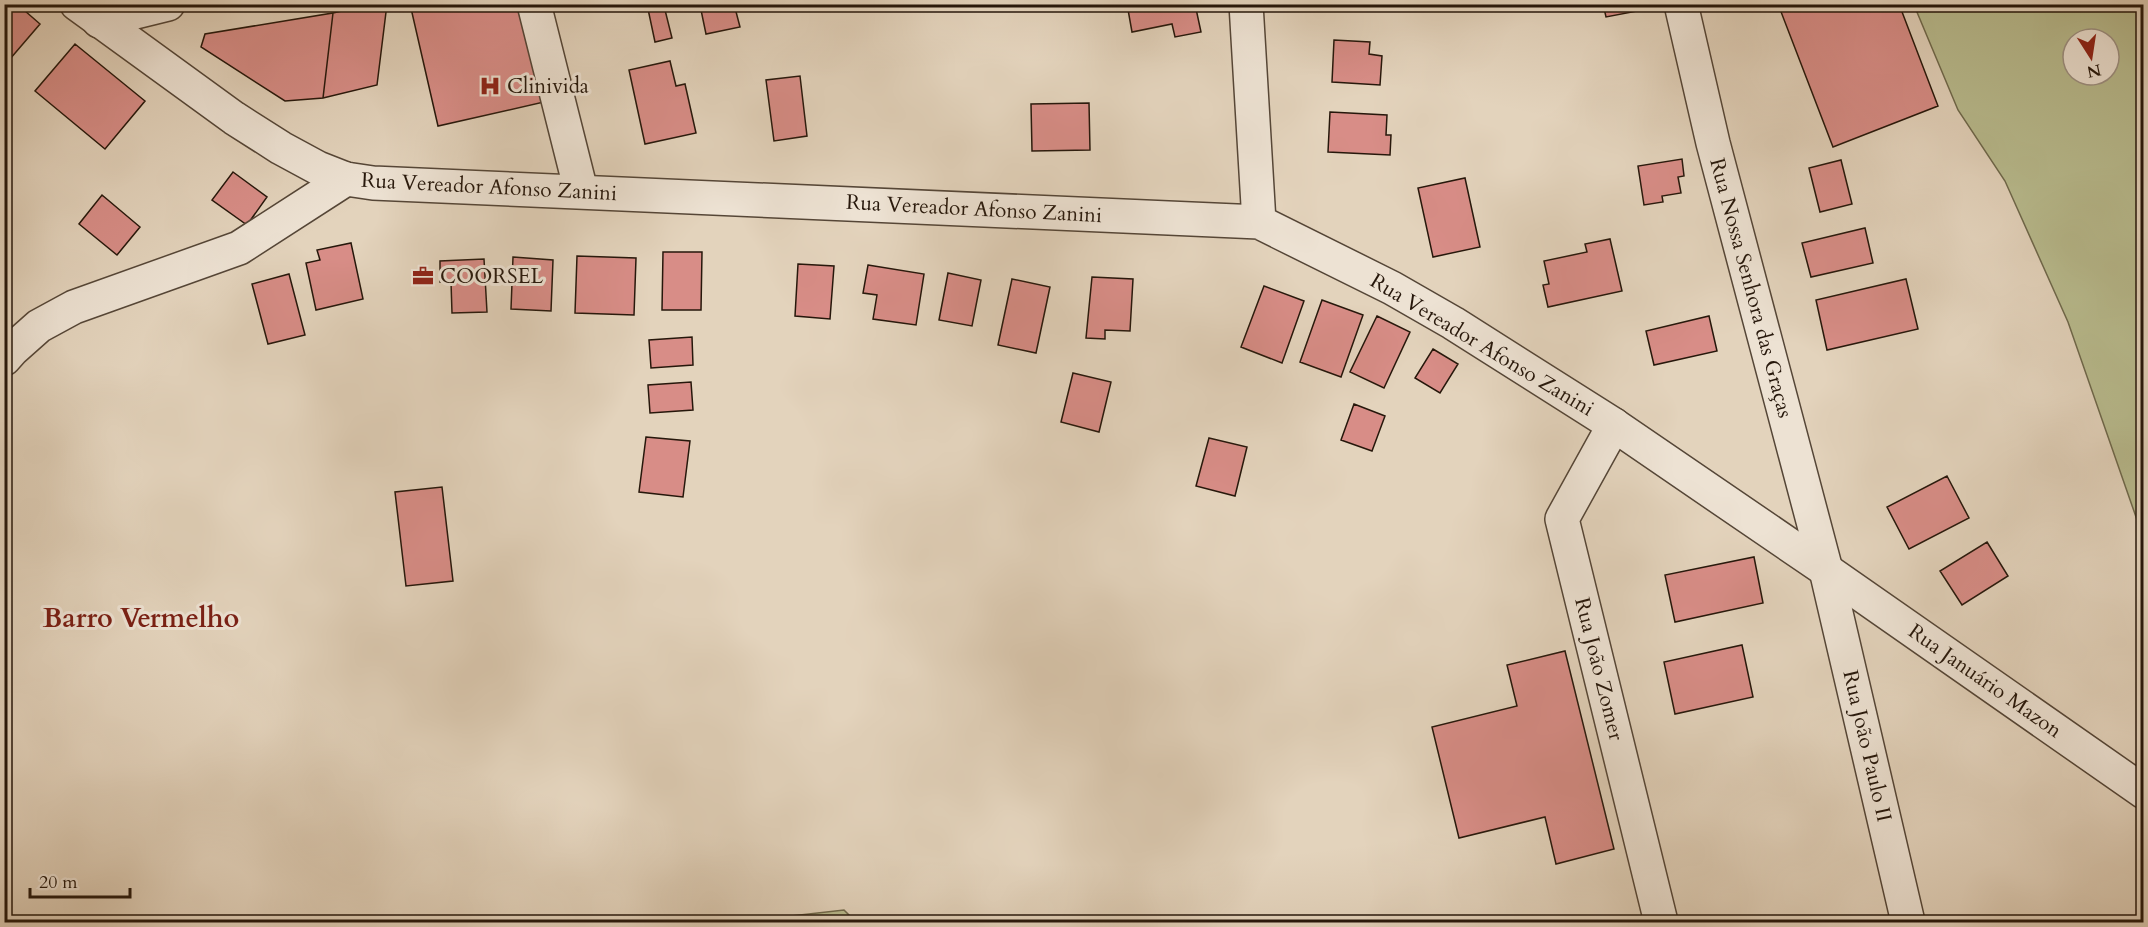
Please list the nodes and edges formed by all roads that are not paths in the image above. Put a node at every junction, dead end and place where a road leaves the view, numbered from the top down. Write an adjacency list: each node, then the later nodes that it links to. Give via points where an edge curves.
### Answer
1 (168, 4): 5 (street)
2 (534, 4): 7 (street)
3 (1246, 4): 8 (street)
4 (1681, 4): 11 (street, Rua Nossa Senhora das Graças, via 1713,143)
5 (88, 13): 6 (street, Rua Vereador Afonso Zanini, via 234,118 281,148)
6 (346, 179): 7 (street, Rua Vereador Afonso Zanini); 9 (street, via 239,248 74,308 39,326)
7 (581, 191): 8 (street, Rua Vereador Afonso Zanini)
8 (1259, 222): 10 (street, Rua Vereador Afonso Zanini, via 1392,288)
9 (4, 359)
10 (1614, 425): 11 (street, Rua Vereador Afonso Zanini); 13 (street, Rua João Zomer, via 1562,519)
11 (1826, 570): 12 (street, Rua Januário Mazon); 14 (street, Rua João Paulo II)
12 (2144, 792)
13 (1661, 922)
14 (1908, 922)

